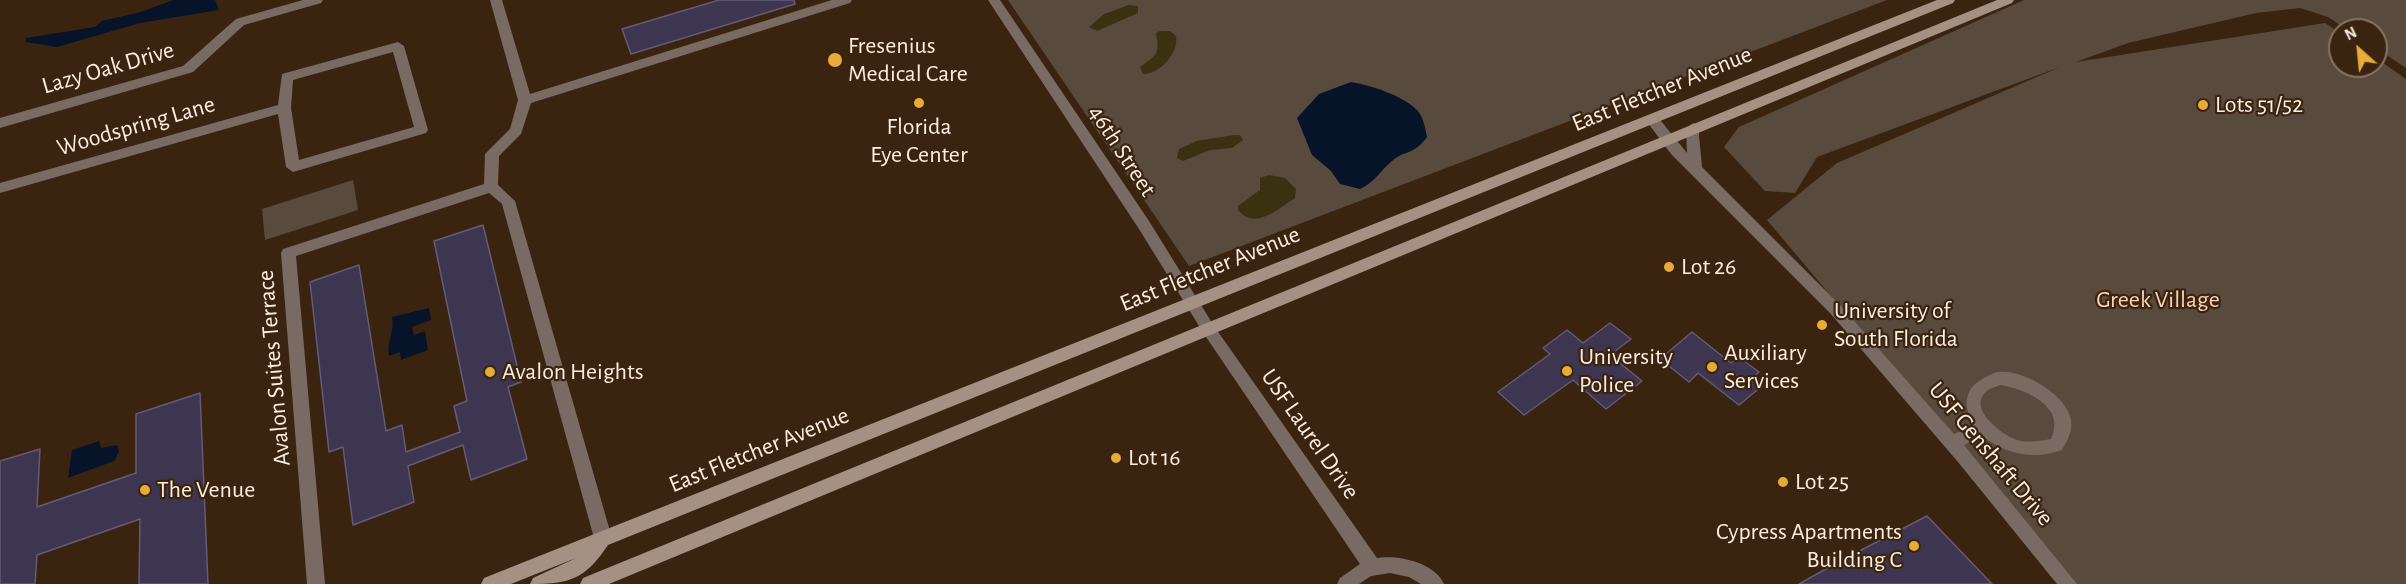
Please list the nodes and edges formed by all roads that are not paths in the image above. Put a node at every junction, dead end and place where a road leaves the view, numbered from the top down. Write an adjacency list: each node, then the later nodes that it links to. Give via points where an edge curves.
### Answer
1 (317, 0): 10 (street, Lazy Oak Drive, via 240,22 188,69)
2 (496, 0): 7 (street)
3 (846, 0): 7 (street)
4 (994, 0): 16 (street, 46th Street)
5 (1949, 0): 9 (main road, East Fletcher Avenue)
6 (2008, 0): 11 (main road, East Fletcher Avenue)
7 (525, 99): 14 (street, via 516,131 492,154)
8 (284, 108): 8 (street, via 293,167 421,130 398,46 287,77); 15 (street, Woodspring Lane)
9 (1653, 119): 12 (street, USF Genshaft Drive); 16 (main road, East Fletcher Avenue)
10 (0, 123)
11 (1693, 128): 12 (main road, East Fletcher Avenue); 13 (street)
12 (1665, 139): 13 (street, USF Genshaft Drive); 17 (main road, East Fletcher Avenue)
13 (1695, 169): 19 (street, USF Genshaft Drive, via 1835,309)
14 (491, 187): 20 (street, via 508,201); 22 (street, Avalon Suites Terrace, via 288,253)
15 (0, 188)
16 (1192, 302): 17 (street, 46th Street); 20 (main road, East Fletcher Avenue)
17 (1209, 330): 21 (street, USF Laurel Drive); 25 (main road, East Fletcher Avenue)
18 (1984, 428): 18 (street, via 2003,442 2028,450 2056,445 2065,428 2059,409 2043,393 2023,382 1999,378 1986,381 1973,398 1974,410); 19 (street)
19 (1952, 443): 28 (street, USF Genshaft Drive)
20 (603, 538): 23 (main road, East Fletcher Avenue); 24 (main road, via 578,568)
21 (1372, 566): 26 (street, via 1355,574); 27 (street, via 1408,567)
22 (316, 577)
23 (490, 584)
24 (539, 584)
25 (589, 584)
26 (1346, 584)
27 (1435, 584)
28 (2068, 584)

